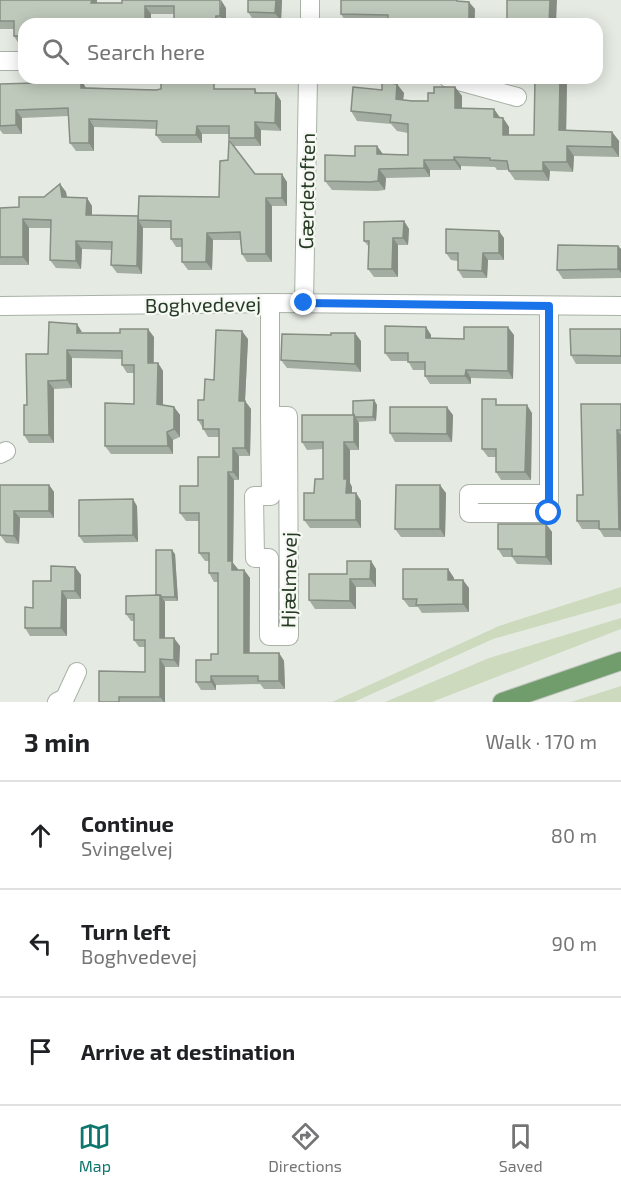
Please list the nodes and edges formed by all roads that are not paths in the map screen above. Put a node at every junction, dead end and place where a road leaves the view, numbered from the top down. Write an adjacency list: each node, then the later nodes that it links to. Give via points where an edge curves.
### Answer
1 (310, 0): 2 (street)
2 (310, 18)
3 (0, 61): 4 (street)
4 (18, 61)
5 (308, 84): 9 (street, Gærdetoften)
6 (470, 84): 7 (street)
7 (517, 97)
8 (270, 303): 9 (street, Boghvedevej); 10 (street, Boghvedevej); 13 (street, Hjælmevej)
9 (304, 303): 11 (street, Boghvedevej)
10 (0, 306)
11 (549, 306): 12 (street, Boghvedevej); 14 (street)
12 (621, 306)
13 (270, 416): 13 (street, Hjælmevej, via 271,496 255,496 255,558 269,558 269,636 290,636 288,416)
14 (549, 494)
15 (621, 661): 18 (main road)
16 (77, 672): 17 (street, via 65,698)
17 (57, 702)
18 (502, 702)

